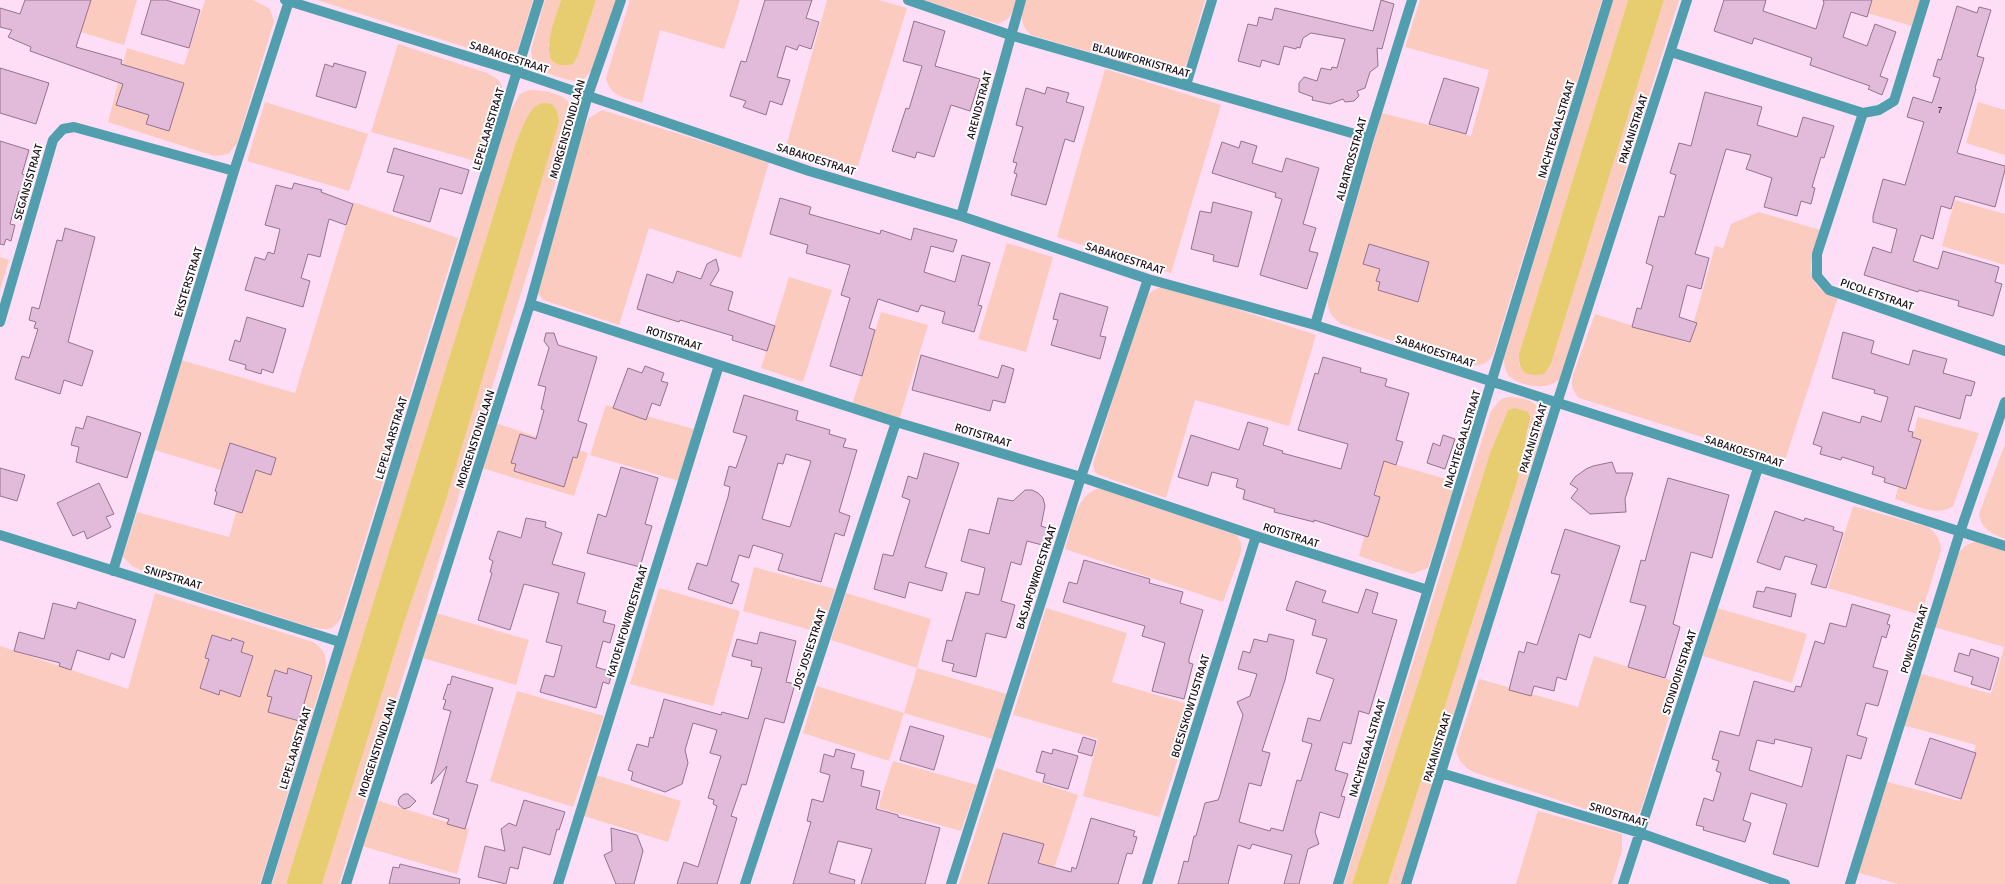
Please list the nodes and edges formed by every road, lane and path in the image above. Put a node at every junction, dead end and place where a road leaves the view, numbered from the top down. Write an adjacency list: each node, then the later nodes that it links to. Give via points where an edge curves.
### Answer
1 (539, 0): 13 (street, LEPELAARSTRAAT)
2 (622, 0): 15 (street, MORGENSTONDLAAN)
3 (908, 0): 11 (street, BLAUWFORKISTRAAT)
4 (1021, 0): 11 (street, ARENDSTRAAT)
5 (1212, 0): 14 (street)
6 (1412, 0): 17 (street, ALBATROSSTRAAT)
7 (1608, 0): 26 (street, NACHTEGAALSTRAAT)
8 (1687, 0): 12 (street, PAKANISTRAAT)
9 (1925, 0): 16 (street, via 1894,101 1879,110)
10 (287, 1): 13 (street, SABAKOESTRAAT); 18 (street, EKSTERSTRAAT)
11 (1010, 35): 14 (street, BLAUWFORKISTRAAT); 19 (street, ARENDSTRAAT)
12 (1670, 52): 16 (street); 28 (street, PAKANISTRAAT)
13 (518, 72): 15 (street, SABAKOESTRAAT); 38 (street, LEPELAARSTRAAT)
14 (1186, 86): 17 (street, BLAUWFORKISTRAAT)
15 (588, 95): 19 (street, SABAKOESTRAAT, via 809,171); 21 (street, MORGENSTONDLAAN)
16 (1863, 114): 24 (street, PICOLETSTRAAT, via 1817,254 1817,276 1829,290)
17 (1369, 138): 23 (street, ALBATROSSTRAAT)
18 (234, 171): 22 (street, SEGANSISTRAAT, via 74,127 63,130 53,140); 36 (street, EKSTERSTRAAT)
19 (961, 216): 20 (street, SABAKOESTRAAT)
20 (1148, 279): 23 (street, SABAKOESTRAAT); 31 (street, BASJAFOWROESTRAAT)
21 (530, 304): 25 (street, ROTISTRAAT); 42 (street, MORGENSTONDLAAN)
22 (0, 322)
23 (1315, 325): 26 (street, SABAKOESTRAAT)
24 (2005, 351)
25 (719, 365): 29 (street, ROTISTRAAT); 43 (street, KATOENFOWROESTRAAT)
26 (1492, 382): 28 (street, SABAKOESTRAAT); 37 (street, NACHTEGAALSTRAAT)
27 (2005, 402): 32 (street, POWISISTRAAT)
28 (1557, 403): 30 (street, SABAKOESTRAAT); 39 (street, PAKANISTRAAT)
29 (896, 422): 31 (street, ROTISTRAAT); 44 (street, JOS'JOSIESTRAAT)
30 (1758, 468): 32 (street, SABAKOESTRAAT); 40 (street, STONDOIFISTRAAT)
31 (1081, 477): 34 (street, ROTISTRAAT); 45 (street, BASJAFOWROESTRAAT)
32 (1960, 532): 35 (street, SABAKOESTRAAT); 51 (street, POWISISTRAAT)
33 (0, 535): 36 (street, SNIPSTRAAT)
34 (1256, 536): 37 (street, ROTISTRAAT); 46 (street, BOESISKOWTUSTRAAT)
35 (2005, 546)
36 (113, 571): 38 (street, SNIPSTRAAT)
37 (1428, 590): 47 (street, NACHTEGAALSTRAAT)
38 (340, 642): 41 (street, LEPELAARSTRAAT)
39 (1441, 773): 40 (street, SRIOSTRAAT); 48 (street, PAKANISTRAAT)
40 (1640, 833): 49 (street, STONDOIFISTRAAT); 50 (street, SRIOSTRAAT)
41 (266, 884)
42 (346, 884)
43 (558, 884)
44 (745, 884)
45 (951, 884)
46 (1147, 884)
47 (1338, 884)
48 (1406, 884)
49 (1623, 884)
50 (1785, 884)
51 (1850, 884)

